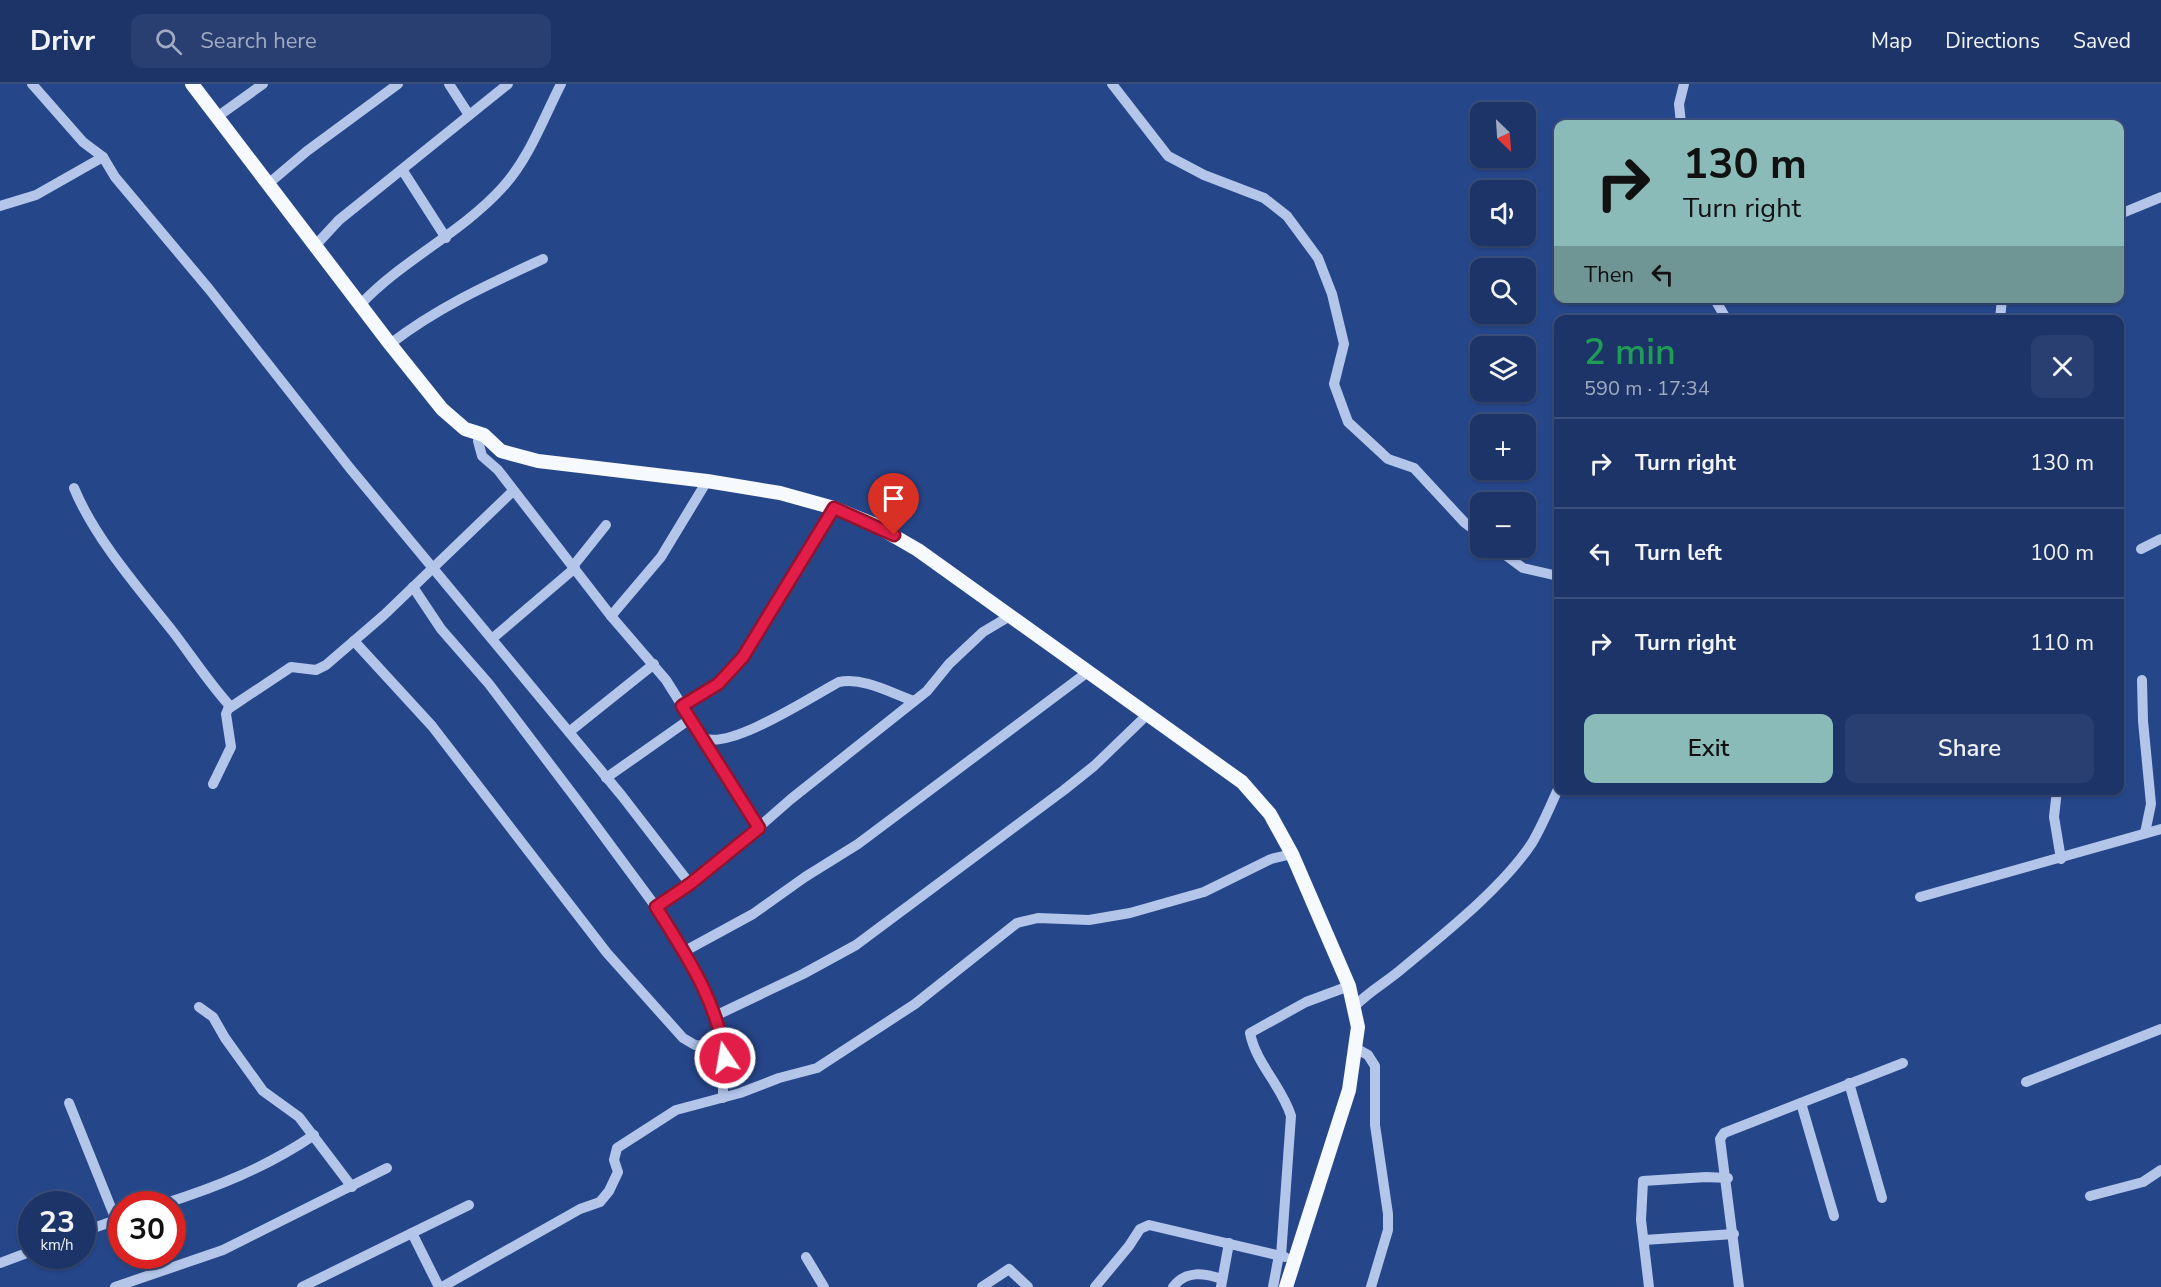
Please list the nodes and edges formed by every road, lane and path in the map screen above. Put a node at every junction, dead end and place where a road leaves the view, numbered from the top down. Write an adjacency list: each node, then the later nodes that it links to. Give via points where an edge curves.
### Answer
1 (32, 84): 13 (street, via 83,142)
2 (263, 84): 11 (street)
3 (398, 84): 15 (street)
4 (449, 84): 10 (street)
5 (508, 84): 10 (street)
6 (561, 84): 19 (street, via 526,155 504,186)
7 (1112, 84): 30 (street, via 1168,156 1264,198 1287,216 1318,258 1332,294 1344,345 1334,384 1348,422 1388,459 1414,468)
8 (1684, 84): 12 (street, via 1679,104)
9 (195, 85): 11 (main road)
10 (469, 115): 14 (street)
11 (217, 117): 15 (main road)
12 (1681, 120)
13 (103, 157): 17 (street, via 36,195); 34 (street, via 115,177)
14 (403, 171): 19 (street); 20 (street, via 339,220)
15 (268, 184): 20 (main road)
16 (2161, 197): 18 (street)
17 (0, 206)
18 (2124, 212)
19 (446, 238): 22 (street, via 382,282)
20 (314, 247): 22 (main road)
21 (543, 259): 23 (street, via 467,293)
22 (360, 305): 23 (main road)
23 (390, 344): 24 (main road, via 442,409 465,429)
24 (484, 435): 25 (main road, via 501,451 538,461); 27 (street, via 478,441 482,456)
25 (707, 481): 28 (main road, via 780,493); 38 (street, via 661,557)
26 (74, 488): 46 (street, via 117,558)
27 (513, 491): 34 (street); 35 (street)
28 (834, 508): 39 (main road, via 873,524 918,550); 47 (street, via 743,657 718,684)
29 (606, 525): 35 (street)
30 (1470, 525)
31 (2161, 539): 32 (street)
32 (2141, 549)
33 (1510, 558): 36 (street, via 1523,568)
34 (432, 566): 37 (street); 40 (street)
35 (574, 568): 38 (street); 40 (street)
36 (1554, 575)
37 (413, 587): 41 (street); 63 (street, via 441,629 505,704)
38 (611, 616): 42 (street)
39 (1010, 616): 43 (main road); 45 (street, via 983,632)
40 (493, 638): 50 (street)
41 (354, 642): 46 (street, via 321,668 291,667); 70 (street, via 432,726 607,953 682,1038 695,1045)
42 (654, 664): 47 (street); 50 (street)
43 (1089, 671): 48 (main road); 64 (street, via 858,844 753,914)
44 (2142, 680): 58 (street, via 2151,804)
45 (914, 701): 51 (street, via 884,689 839,681 758,726 719,739); 56 (street)
46 (230, 706): 53 (street, via 226,714 231,747)
47 (682, 706): 49 (street)
48 (1148, 714): 59 (main road, via 1242,782 1270,814); 68 (street, via 1064,790 856,945)
49 (690, 719): 51 (street); 52 (street)
50 (569, 732): 52 (street)
51 (704, 738): 56 (street)
52 (606, 778): 61 (street)
53 (213, 784)
54 (1555, 795): 67 (street, via 1519,860 1428,947)
55 (2057, 795): 60 (street, via 2055,817)
56 (759, 828): 61 (street)
57 (2161, 829): 58 (street)
58 (2145, 833): 60 (street)
59 (1292, 854): 65 (main road); 75 (street, via 1271,859 1204,892 1130,913 1089,920 1038,918 1017,923 915,1004 817,1068)
60 (2061, 859): 62 (street)
61 (690, 884): 63 (street)
62 (1920, 897)
63 (656, 907): 64 (street)
64 (685, 951): 68 (street)
65 (1349, 986): 67 (main road); 95 (street, via 1306,1002 1250,1033 1257,1054 1291,1116)
66 (199, 1007): 78 (street, via 213,1017 263,1091 293,1112)
67 (1354, 1007): 71 (main road)
68 (715, 1016): 70 (street)
69 (2161, 1029): 73 (street)
70 (723, 1047): 75 (street)
71 (1357, 1049): 95 (main road, via 1349,1090); 108 (street, via 1368,1054 1375,1066 1375,1125 1388,1214 1388,1230)
72 (1903, 1063): 74 (street)
73 (2026, 1082)
74 (1849, 1083): 77 (street); 86 (street)
75 (723, 1098): 100 (street, via 676,1110 625,1141 615,1153 616,1178 600,1202 580,1209)
76 (69, 1103): 83 (street)
77 (1801, 1103): 81 (street, via 1724,1133 1720,1138); 88 (street)
78 (314, 1135): 82 (street); 85 (street, via 260,1168)
79 (387, 1168): 82 (street)
80 (2161, 1170): 84 (street, via 2143,1182)
81 (1728, 1178): 90 (street); 91 (street, via 1643,1181)
82 (352, 1187): 98 (street, via 223,1250)
83 (108, 1193)
84 (2091, 1196)
85 (186, 1197)
86 (1882, 1198)
87 (469, 1205): 89 (street)
88 (1834, 1216)
89 (412, 1233): 99 (street); 100 (street)
90 (1734, 1234): 91 (street); 110 (street)
91 (1644, 1240): 109 (street)
92 (1229, 1243): 95 (street); 97 (street); 104 (street, via 1153,1225 1142,1226)
93 (18, 1256): 96 (street)
94 (806, 1257): 101 (street)
95 (1285, 1257): 106 (street); 107 (main road)
96 (0, 1263)
97 (1222, 1283): 105 (street, via 1204,1273 1177,1281)
98 (115, 1287)
99 (302, 1287)
100 (440, 1287)
101 (824, 1287)
102 (982, 1287): 103 (street, via 1009,1269)
103 (1028, 1287)
104 (1095, 1287)
105 (1173, 1287)
106 (1272, 1287)
107 (1286, 1287)
108 (1371, 1287)
109 (1649, 1287)
110 (1739, 1287)

